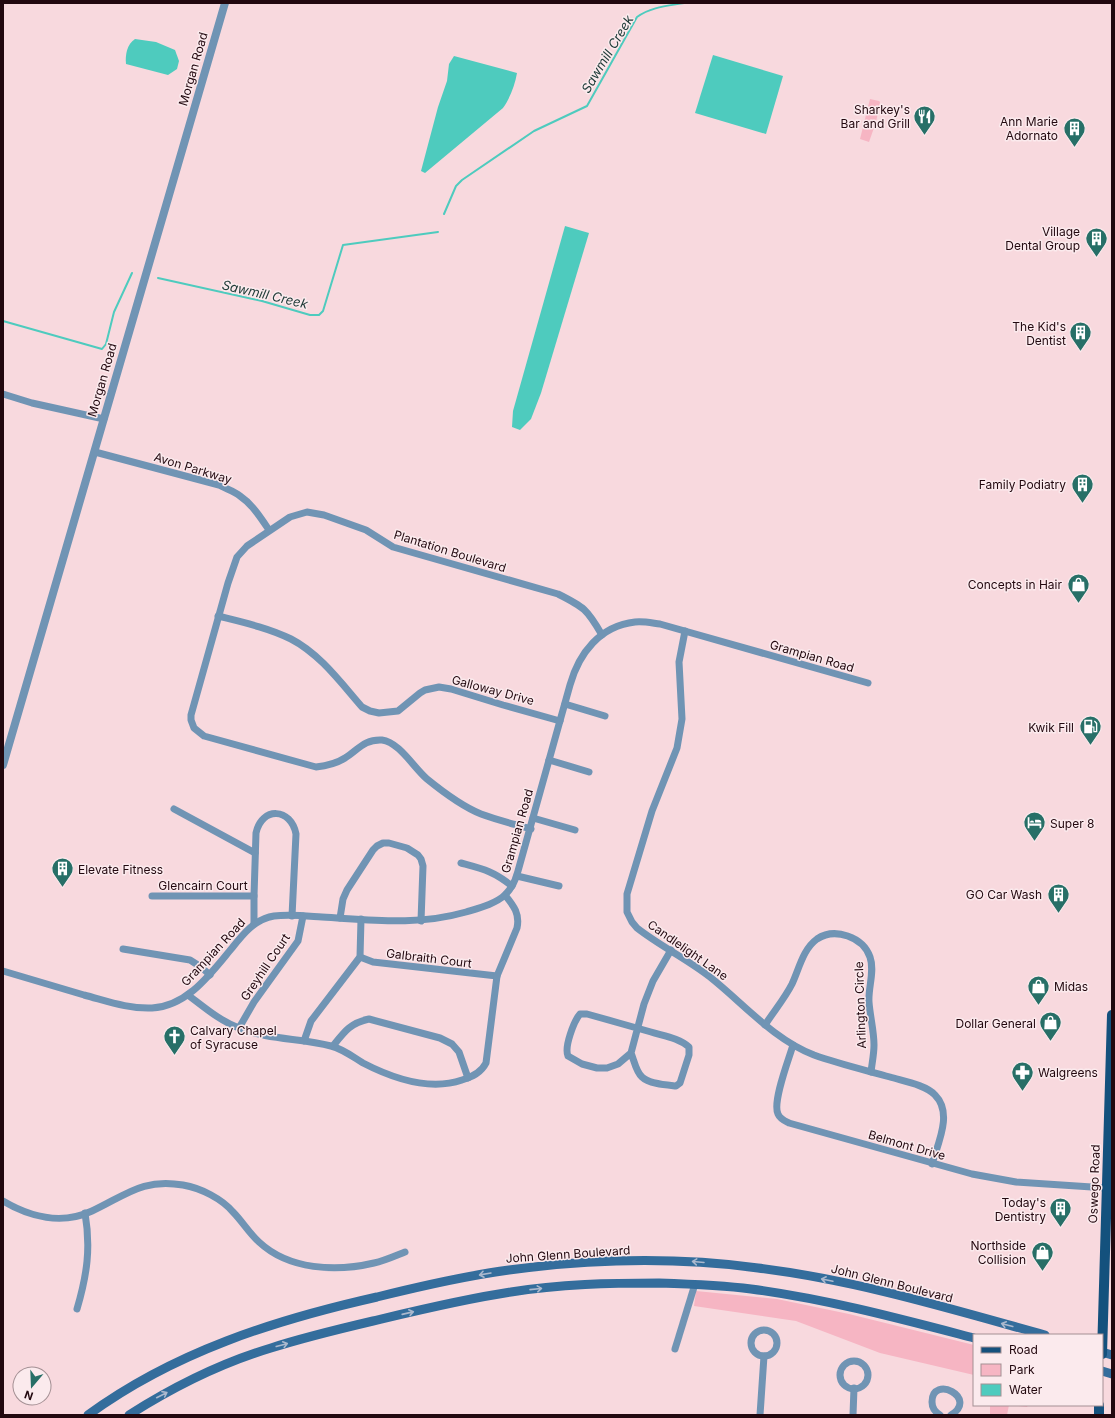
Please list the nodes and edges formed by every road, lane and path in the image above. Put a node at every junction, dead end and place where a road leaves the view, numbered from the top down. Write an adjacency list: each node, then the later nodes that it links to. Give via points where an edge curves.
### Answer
1 (225, 3): 3 (street, Morgan Road)
2 (3, 394): 3 (street)
3 (104, 419): 4 (street, Morgan Road)
4 (95, 452): 5 (street, Avon Parkway, via 219,486 238,494 257,512); 14 (street, Morgan Road)
5 (269, 530): 6 (street, Plantation Boulevard, via 237,557); 8 (street, Plantation Boulevard, via 299,514 313,512 324,515 366,530 393,547 558,594 580,604)
6 (218, 616): 12 (street, Galloway Drive, via 292,639 314,655 362,707 370,711 398,711 425,690 439,688 451,689); 18 (street, Plantation Boulevard, via 194,699 191,720 196,730 204,736 316,767 344,759 361,745 380,740 389,741 426,778 461,803 480,813)
7 (685, 631): 8 (street, Grampian Road, via 660,624 636,622 620,625); 9 (street, Grampian Road); 35 (street, Candlelight Lane, via 679,662 682,719 680,738 640,847 627,894 626,908 637,928)
8 (602, 635): 10 (street, Grampian Road, via 578,661)
9 (868, 683)
10 (565, 704): 11 (street); 12 (street, Grampian Road)
11 (605, 716)
12 (560, 721): 13 (street, Grampian Road)
13 (549, 760): 15 (street); 17 (street, Grampian Road)
14 (3, 765)
15 (589, 772)
16 (174, 809): 20 (street)
17 (533, 818): 18 (street, Grampian Road); 19 (street)
18 (531, 829): 22 (street, Grampian Road)
19 (575, 830)
20 (255, 853): 27 (street); 28 (street, via 256,833 261,820 272,814 287,818 295,828 296,834)
21 (461, 863): 23 (street, via 485,869)
22 (517, 876): 23 (street, Grampian Road); 24 (street)
23 (512, 886): 25 (street, Grampian Road)
24 (559, 886)
25 (505, 895): 32 (street, Grampian Road, via 477,909); 39 (street, via 518,915 518,922)
26 (152, 896): 27 (street, Glencairn Court)
27 (254, 896): 33 (street)
28 (292, 916): 29 (street, Grampian Road); 33 (street, Grampian Road, via 273,916)
29 (303, 916): 30 (street, Grampian Road); 43 (street, Greyhill Court, via 298,941 254,1002)
30 (340, 918): 31 (street, Grampian Road); 32 (street, via 343,898 373,850 383,843 389,843 407,848 422,859)
31 (361, 919): 32 (street, Grampian Road); 36 (street)
32 (421, 921)
33 (254, 924): 38 (street, Grampian Road)
34 (123, 949): 38 (street, via 190,960)
35 (671, 950): 42 (street, Candlelight Lane, via 710,977); 44 (street, via 653,981)
36 (360, 957): 39 (street, Galbraith Court, via 373,962); 45 (street, via 311,1021)
37 (3, 971): 40 (street, Grampian Road, via 126,1007 153,1008)
38 (210, 975): 40 (street, Grampian Road)
39 (497, 976): 50 (street, via 486,1063 483,1069)
40 (188, 995): 43 (street, via 207,1010)
41 (1112, 1015): 52 (main road, Oswego Road)
42 (765, 1025): 46 (street, Candlelight Lane); 49 (street, Arlington Circle, via 792,984 804,954 816,940 842,934 852,937 864,946 872,966 869,1002 874,1045)
43 (239, 1028): 45 (street, via 256,1034)
44 (638, 1028): 48 (street); 48 (street, via 684,1042 689,1047 680,1083 676,1086 661,1085 642,1078); 48 (street, via 580,1014 576,1018 566,1048 568,1056 582,1064 597,1068 613,1066)
45 (304, 1041): 47 (street)
46 (793, 1045): 49 (street, Candlelight Lane, via 815,1055); 51 (street, Belmont Drive, via 776,1102 776,1112 780,1118 789,1123)
47 (333, 1046): 50 (street, via 379,1071 400,1078 436,1084 452,1084); 50 (street, via 349,1027 369,1019 440,1038 452,1044 459,1052)
48 (631, 1053)
49 (871, 1072): 51 (street, Candlelight Lane, via 928,1090 935,1094 941,1103 944,1121)
50 (468, 1078)
51 (932, 1164): 52 (street, Belmont Drive, via 1016,1182)
52 (1110, 1189): 57 (main road, Oswego Road)
53 (3, 1201): 54 (street, via 41,1217 72,1217)
54 (85, 1213): 56 (street, via 136,1188 154,1183 176,1184 205,1192 219,1200 232,1210 258,1241 270,1251 299,1263 347,1268 374,1263); 59 (street, via 88,1229 88,1265)
55 (1112, 1243): 57 (main road)
56 (405, 1252)
57 (1105, 1260): 61 (main road, Oswego Road)
58 (695, 1284): 62 (main road, via 750,1288 813,1299); 63 (street); 67 (main road, one-way to 58, via 196,1377 270,1348 456,1301 512,1291 563,1286 616,1283)
59 (77, 1308)
60 (1041, 1334): 66 (main road, John Glenn Boulevard, one-way to 66, via 870,1289 801,1274 757,1268 687,1261 542,1266 429,1284 274,1324 196,1353 147,1378)
61 (1103, 1334)
62 (973, 1338)
63 (675, 1349)
64 (764, 1356): 68 (street)
65 (854, 1388): 69 (street)
66 (88, 1415)
67 (129, 1415)
68 (760, 1415)
69 (853, 1415)
70 (940, 1415): 71 (street, via 934,1411 932,1398 938,1391 947,1389 955,1393 959,1401 957,1410)
71 (951, 1415)

